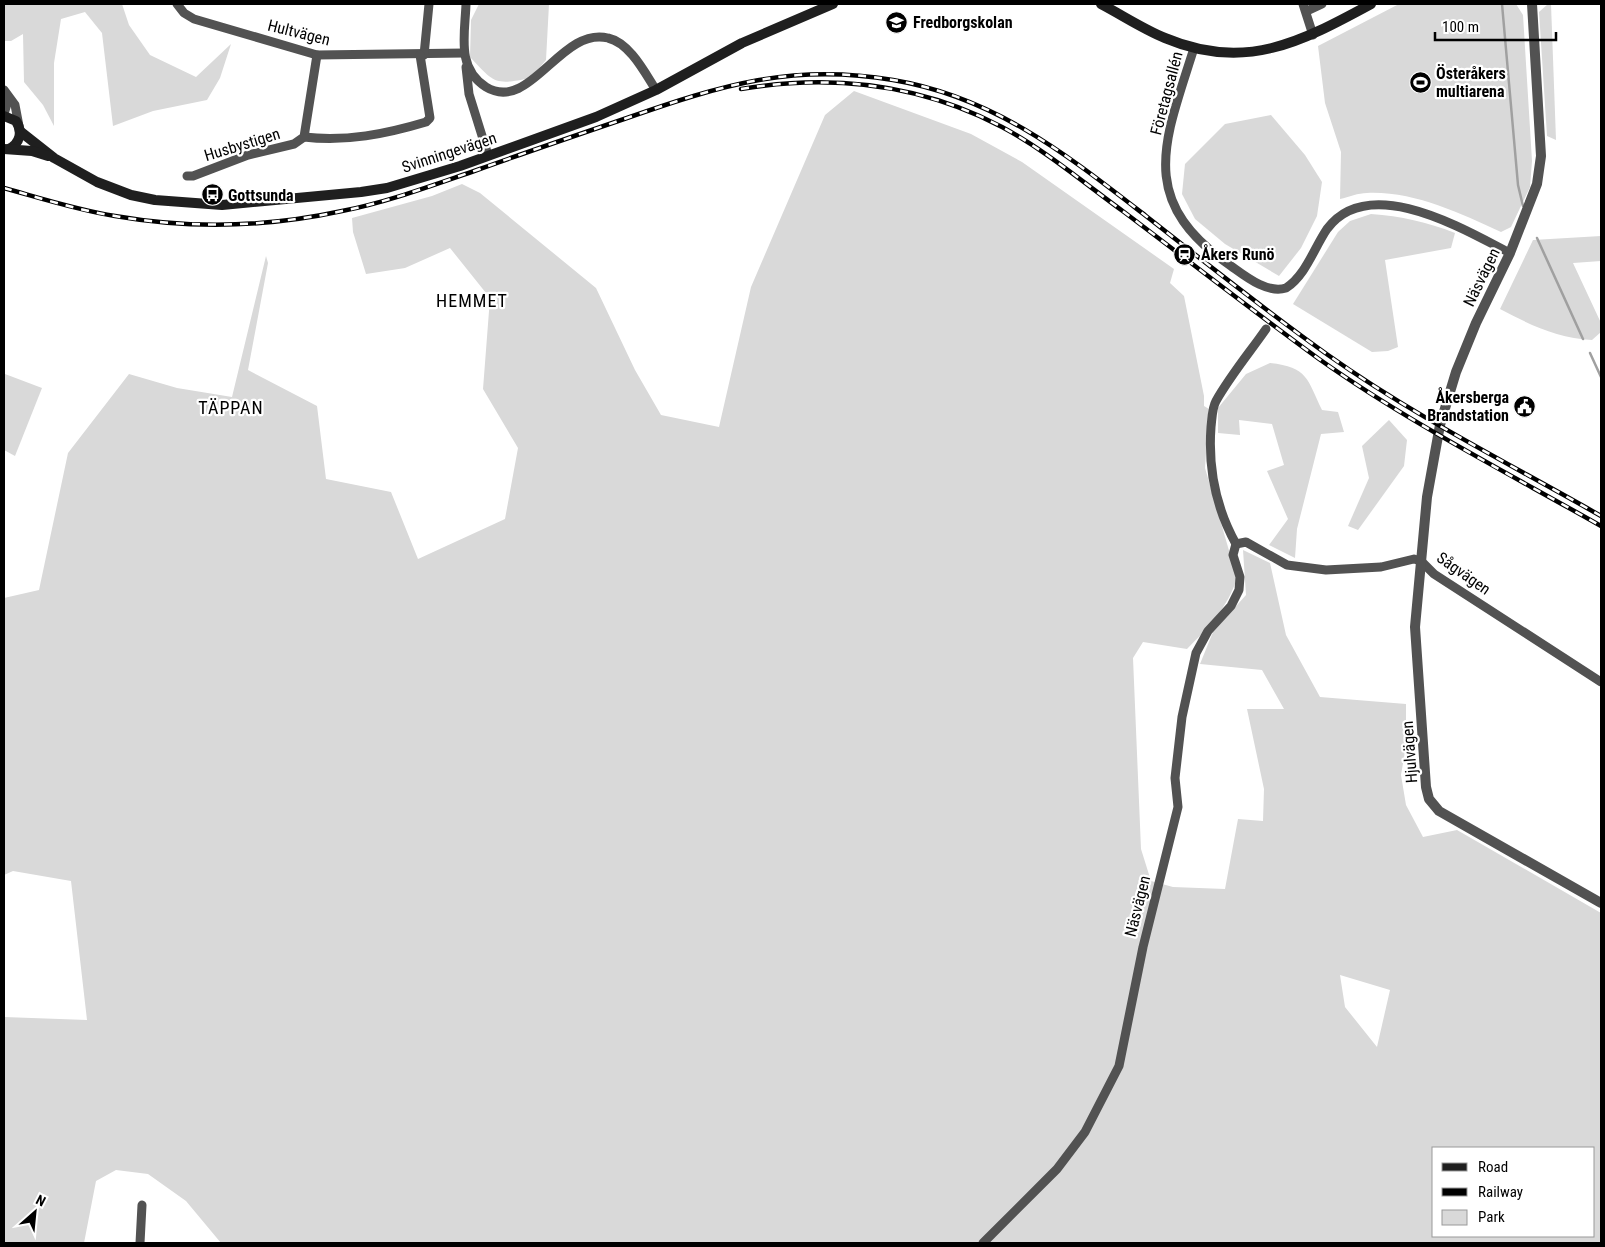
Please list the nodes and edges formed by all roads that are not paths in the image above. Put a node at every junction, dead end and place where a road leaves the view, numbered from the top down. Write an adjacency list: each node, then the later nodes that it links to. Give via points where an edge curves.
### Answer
1 (177, 4): 13 (street, Hultvägen, via 194,19)
2 (429, 4): 14 (street)
3 (466, 4): 12 (street)
4 (833, 4): 16 (main road, Svinningevägen, via 742,43)
5 (1101, 4): 11 (main road, via 1164,38)
6 (1322, 4): 9 (street)
7 (1371, 4): 10 (main road)
8 (1532, 4): 25 (street, Näsvägen, via 1540,168 1534,196)
9 (1305, 7): 10 (street)
10 (1312, 35): 11 (main road, via 1258,51 1224,52)
11 (1194, 48): 25 (street, Företagsallén, via 1173,112 1164,162 1167,183 1182,222 1199,241 1245,276 1270,288 1286,288 1300,274 1336,220 1353,210 1371,206 1411,209 1441,218)
12 (464, 53): 14 (street, Hultvägen); 15 (street)
13 (317, 55): 14 (street, Hultvägen); 20 (street, Husbystigen)
14 (422, 55): 20 (street, Husbystigen, via 430,118 426,122 359,138)
15 (466, 64): 16 (street, via 479,82 499,92 511,92 531,81 578,42 609,38 623,46); 22 (street, via 469,94)
16 (656, 90): 22 (main road, Svinningevägen, via 596,117)
17 (5, 93): 18 (street); 19 (street, via 15,106)
18 (4, 115): 19 (main road, Svinningevägen)
19 (20, 129): 21 (main road, Svinningevägen, via 18,142); 23 (main road, Svinningevägen)
20 (304, 138): 24 (street, Husbystigen, via 294,144 248,155)
21 (6, 149): 23 (main road, Svinningevägen, via 32,151)
22 (488, 155): 23 (main road, Svinningevägen, via 387,188 222,204 155,200 131,195 97,182)
23 (54, 158)
24 (187, 176)
25 (1510, 253): 28 (street, Näsvägen, via 1472,332 1447,402 1432,464)
26 (1266, 329): 27 (street, via 1215,402 1212,419 1212,480 1227,528)
27 (1236, 544): 28 (street, Sågvägen, via 1246,542 1287,565 1326,570 1381,567 1414,559); 33 (street, Näsvägen, via 1232,555 1240,577 1240,590 1231,606 1208,631 1196,653 1184,708 1175,778 1178,807 1143,947 1118,1066 1085,1132 1057,1169)
28 (1421, 561): 29 (street, Sågvägen, via 1434,574); 30 (street, Hjulvägen, via 1415,627 1429,799 1438,811)
29 (1601, 682)
30 (1601, 903)
31 (142, 1205): 32 (street)
32 (140, 1243)
33 (982, 1243)

